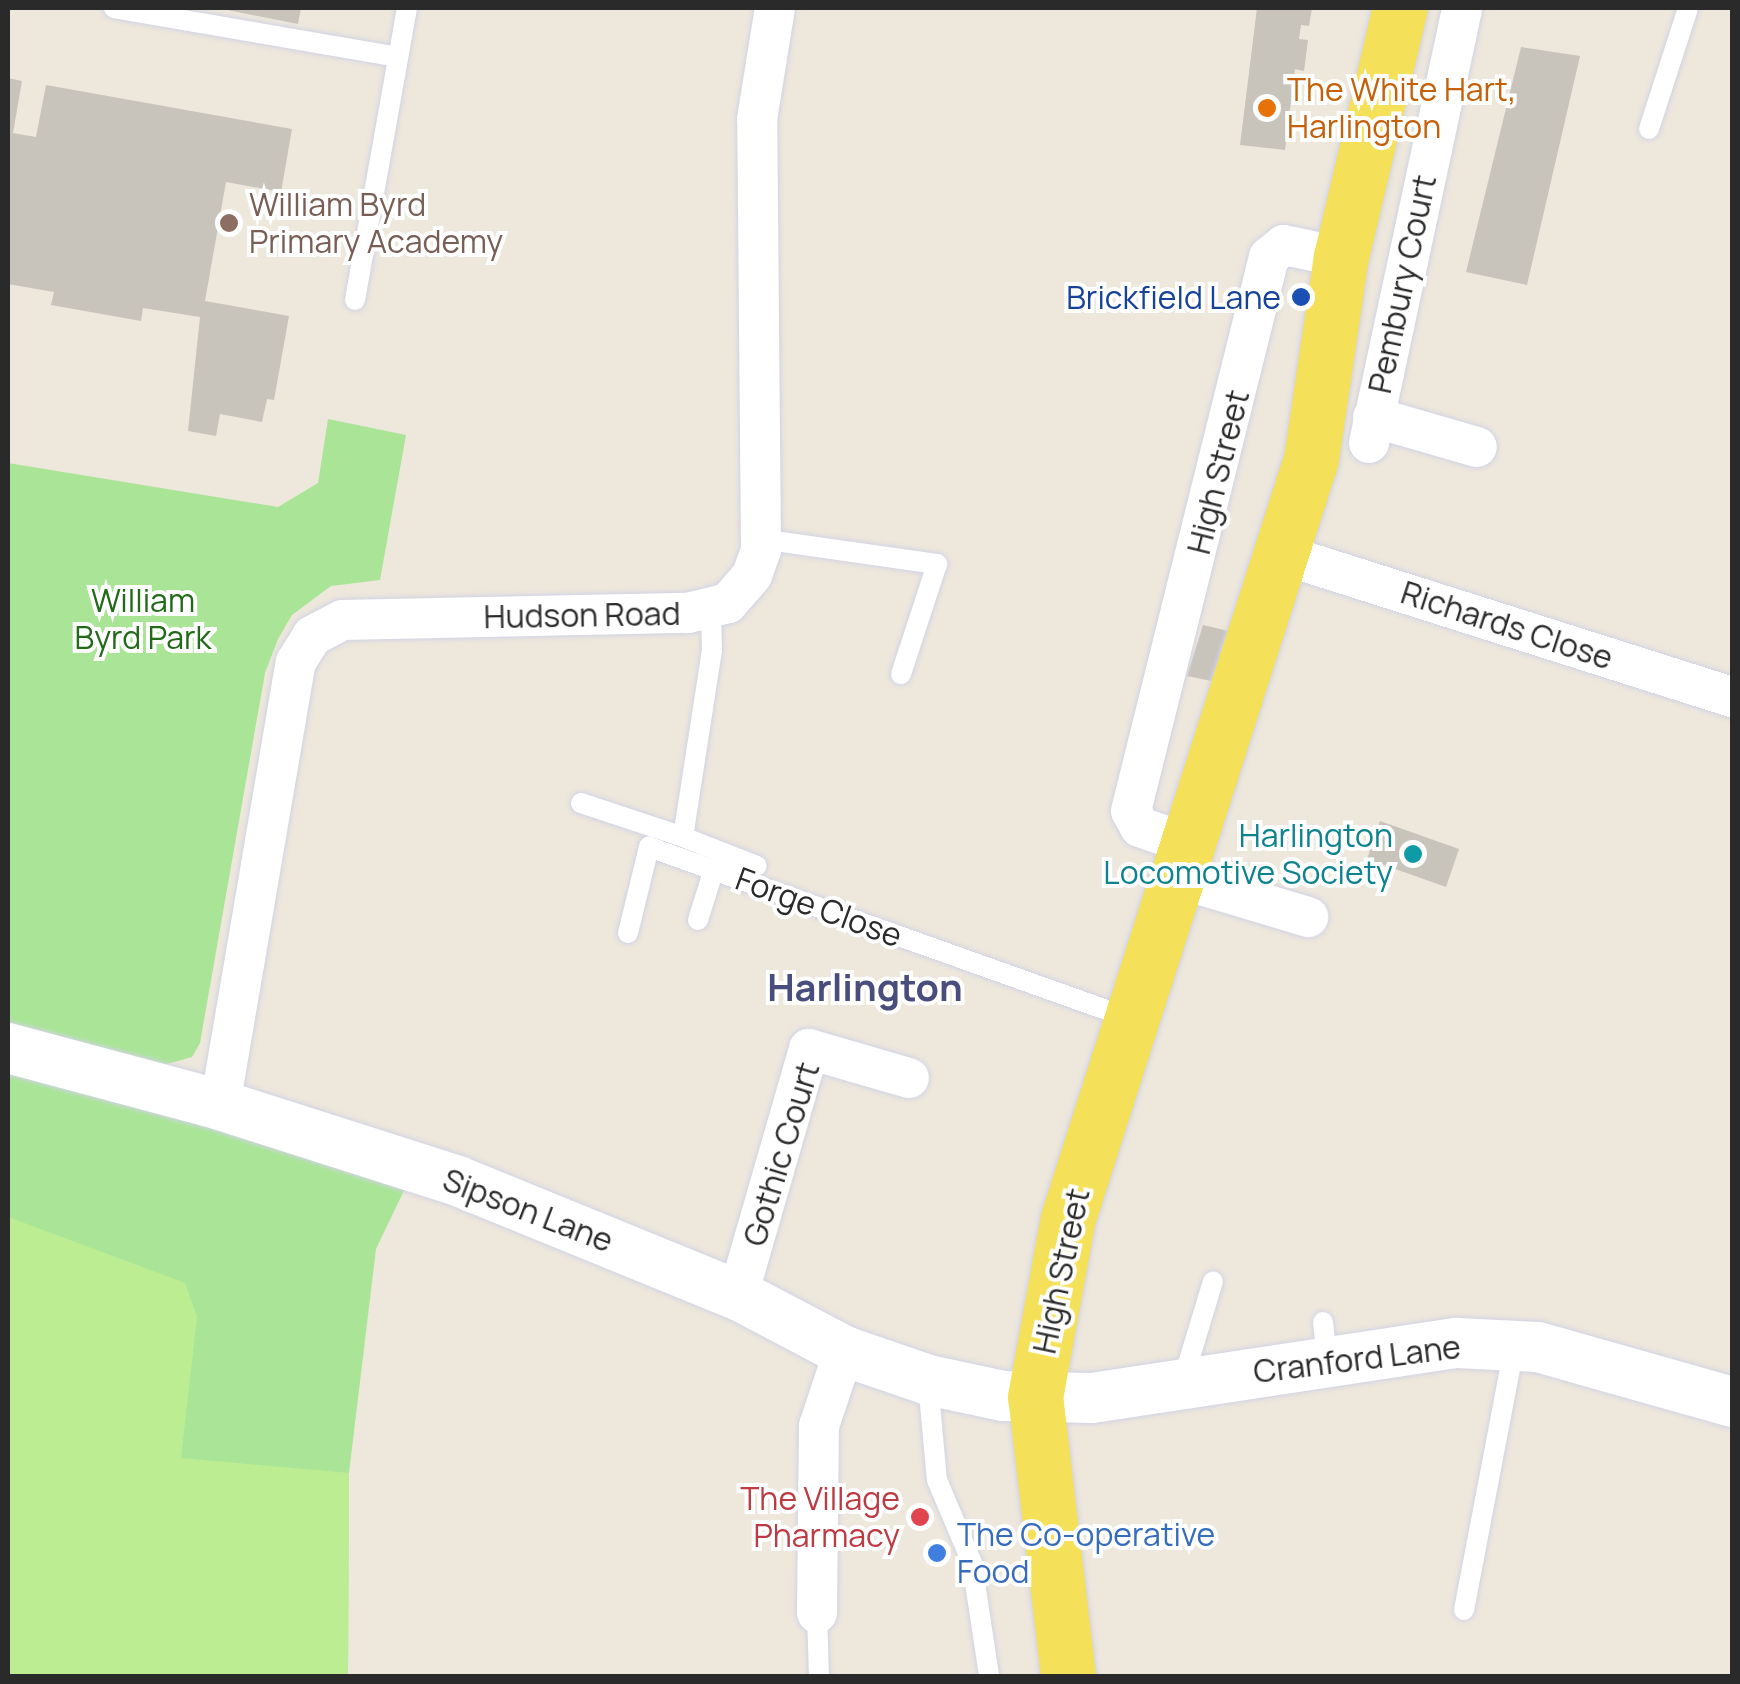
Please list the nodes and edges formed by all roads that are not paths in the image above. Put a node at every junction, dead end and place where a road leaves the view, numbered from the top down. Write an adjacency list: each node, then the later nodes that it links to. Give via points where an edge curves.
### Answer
1 (114, 8): 7 (lane)
2 (408, 8): 7 (lane)
3 (775, 8): 12 (street, Hudson Road, via 757,119)
4 (1400, 8): 9 (main road, High Street)
5 (1462, 8): 11 (street, Pembury Court, via 1371,430)
6 (1688, 8): 8 (lane)
7 (398, 58): 10 (lane)
8 (1650, 130)
9 (1342, 257): 13 (main road, High Street, via 1311,459); 19 (street, High Street, via 1284,245 1268,257 1131,811 1140,827)
10 (355, 300)
11 (1476, 447)
12 (760, 539): 14 (street, Hudson Road, via 752,576 728,603); 15 (lane, via 937,564)
13 (1281, 554): 16 (street, Richards Close); 19 (main road, High Street)
14 (711, 610): 18 (lane, via 712,650); 28 (street, Hudson Road, via 342,620 312,636 296,662)
15 (901, 674)
16 (1732, 696)
17 (581, 802): 18 (lane)
18 (682, 837): 20 (lane)
19 (1183, 861): 22 (street, High Street); 25 (main road, High Street)
20 (757, 866)
21 (714, 870): 23 (lane); 24 (lane, Forge Close, via 649,847); 25 (lane, Forge Close)
22 (1308, 917)
23 (698, 920)
24 (628, 932)
25 (1129, 1018): 35 (main road, High Street, via 1068,1218)
26 (8, 1048): 28 (street, Sipson Lane)
27 (909, 1078): 30 (street, Gothic Court, via 808,1048)
28 (220, 1106): 30 (street, Sipson Lane, via 458,1181)
29 (1213, 1282): 34 (lane)
30 (738, 1295): 32 (street, Sipson Lane)
31 (1515, 1346): 34 (street, Cranford Lane, via 1325,1341); 36 (street, Cranford Lane); 37 (lane)
32 (844, 1352): 33 (street, Sipson Lane); 38 (street, via 819,1426)
33 (928, 1380): 35 (street, Sipson Lane); 40 (lane, via 938,1480 972,1564)
34 (1182, 1384): 35 (street, Cranford Lane, via 1092,1398)
35 (1036, 1397): 41 (main road, High Street)
36 (1732, 1402)
37 (1464, 1610)
38 (817, 1612): 39 (lane)
39 (818, 1676)
40 (989, 1676)
41 (1068, 1676)

